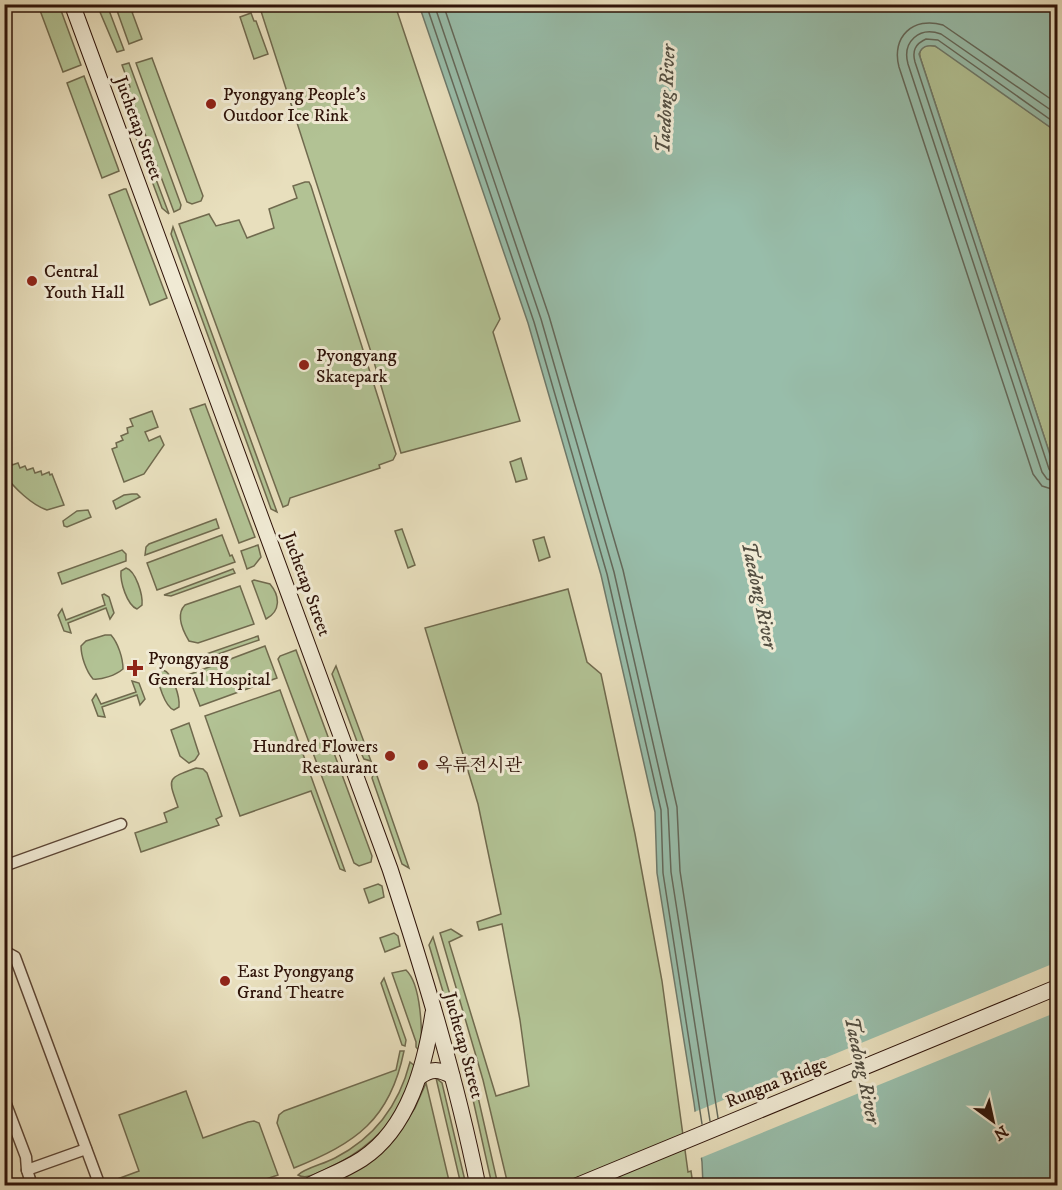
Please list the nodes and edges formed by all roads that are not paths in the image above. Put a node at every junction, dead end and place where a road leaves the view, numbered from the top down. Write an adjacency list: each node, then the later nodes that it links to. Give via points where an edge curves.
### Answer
1 (72, 4): 6 (main road, Juchetap Street, via 390,869)
2 (121, 824): 3 (street)
3 (4, 866)
4 (4, 951): 10 (street, via 15,957)
5 (1058, 987): 16 (main road, Rungna Bridge)
6 (434, 1008): 7 (main road, Juchetap Street); 8 (main road)
7 (452, 1076): 8 (main road, via 429,1070); 15 (main road, Juchetap Street)
8 (419, 1077): 14 (main road, via 392,1130 377,1147 344,1170)
9 (4, 1099): 11 (street, via 26,1157)
10 (86, 1149): 11 (street); 13 (street)
11 (27, 1170): 12 (street)
12 (32, 1185)
13 (100, 1185)
14 (308, 1185)
15 (478, 1185)
16 (576, 1185)

